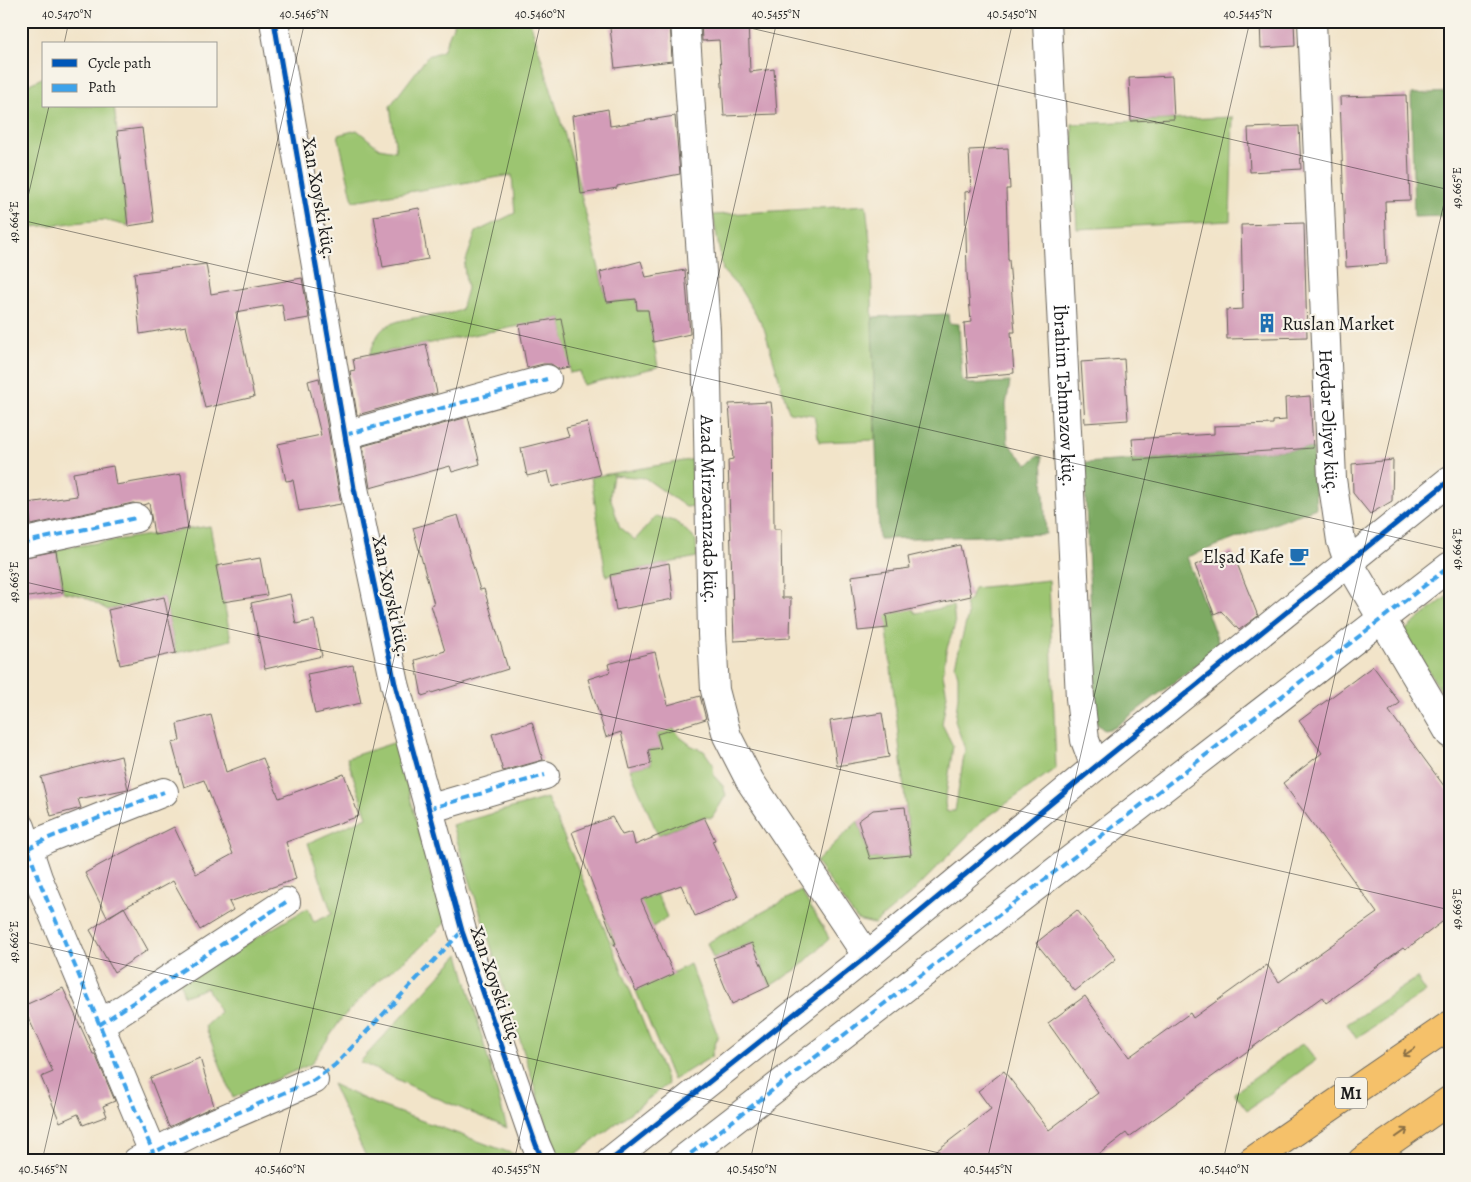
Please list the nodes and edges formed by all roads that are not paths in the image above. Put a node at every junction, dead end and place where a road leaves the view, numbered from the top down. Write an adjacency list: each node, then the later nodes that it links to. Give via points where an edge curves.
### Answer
1 (274, 21): 6 (street, Xan Xoyski küç.)
2 (685, 21): 20 (street, Azad Mirzəcanzadə küç., via 706,330 715,690 727,736 750,781)
3 (1047, 21): 14 (street, İbrahim Təhməzov küç., via 1080,698 1085,740)
4 (1312, 21): 10 (street, Heydər Əliyev küç., via 1332,479 1341,541)
5 (547, 379): 6 (street)
6 (345, 435): 17 (street, Xan Xoyski küç., via 395,684)
7 (1450, 480): 10 (street)
8 (136, 518): 9 (street)
9 (21, 543)
10 (1348, 561): 12 (street, Heydər Əliyev küç.); 14 (street)
11 (1450, 566): 12 (street)
12 (1382, 620): 13 (street, Heydər Əliyev küç.); 28 (street)
13 (1450, 734)
14 (1095, 767): 20 (street)
15 (545, 775): 17 (street)
16 (164, 792): 18 (street, via 46,839)
17 (428, 809): 26 (street, Xan Xoyski küç., via 462,931)
18 (24, 838): 21 (street)
19 (286, 902): 21 (street)
20 (866, 956): 27 (street)
21 (99, 1025): 25 (street)
22 (1450, 1025): 29 (highway, M1, one-way to 29)
23 (314, 1080): 25 (street)
24 (1450, 1100): 30 (highway, one-way to 24)
25 (145, 1156)
26 (543, 1161)
27 (610, 1161)
28 (682, 1161)
29 (1252, 1161)
30 (1362, 1161)

